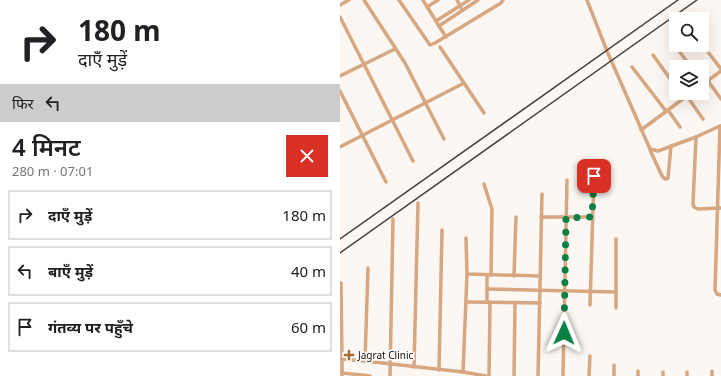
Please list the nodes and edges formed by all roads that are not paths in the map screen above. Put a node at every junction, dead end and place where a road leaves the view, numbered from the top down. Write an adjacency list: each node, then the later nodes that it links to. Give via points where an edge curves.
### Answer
1 (349, 0): 12 (street)
2 (364, 0): 21 (street)
3 (407, 0): 11 (street)
4 (423, 0): 14 (street)
5 (438, 0): 14 (street)
6 (457, 0): 13 (street)
7 (469, 0): 13 (street)
8 (477, 0): 15 (street)
9 (503, 0): 19 (street)
10 (587, 0): 43 (street)
11 (401, 2): 19 (street, via 428,44 432,45)
12 (340, 4)
13 (460, 6): 15 (street); 17 (street)
14 (427, 7): 17 (street)
15 (463, 10): 18 (street)
16 (340, 17): 24 (street)
17 (436, 21): 18 (street)
18 (439, 26): 19 (street)
19 (446, 37)
20 (440, 47): 31 (street)
21 (395, 49): 24 (street); 36 (street)
22 (708, 52): 26 (street)
23 (653, 55): 28 (street)
24 (364, 64): 27 (street); 40 (street)
25 (632, 68): 37 (street)
26 (721, 70): 29 (street)
27 (340, 76)
28 (669, 77)
29 (709, 80)
30 (709, 82): 33 (street)
31 (464, 83): 36 (street); 38 (street)
32 (340, 91): 44 (street)
33 (721, 99)
34 (681, 100): 37 (street)
35 (687, 100): 39 (street)
36 (425, 103): 40 (street); 46 (street)
37 (667, 111): 42 (street); 43 (street)
38 (484, 113)
39 (703, 119)
40 (392, 120): 44 (street); 50 (street)
41 (720, 126): 45 (street); 57 (street)
42 (680, 127)
43 (641, 130): 49 (street)
44 (362, 136): 48 (street); 53 (street)
45 (696, 136): 47 (street); 57 (street, via 693,204 698,209)
46 (444, 139)
47 (671, 146): 49 (street, via 658,151); 49 (street, via 668,178 665,179)
48 (340, 147)
49 (650, 149)
50 (413, 161)
51 (594, 176): 60 (street)
52 (567, 180): 61 (street)
53 (386, 182)
54 (484, 184): 68 (street, via 492,209)
55 (542, 194): 59 (street)
56 (418, 203): 89 (street)
57 (719, 208): 77 (street, via 716,290 717,294)
58 (516, 217): 69 (street)
59 (541, 217): 61 (street); 70 (street)
60 (592, 217): 61 (street); 75 (street)
61 (566, 218): 74 (street)
62 (393, 219): 87 (street)
63 (442, 230): 90 (street)
64 (466, 238): 67 (street)
65 (616, 239): 76 (street)
66 (368, 268): 86 (street)
67 (467, 274): 68 (street); 78 (street)
68 (489, 275): 69 (street); 72 (street)
69 (514, 276): 70 (street)
70 (540, 276): 73 (street)
71 (341, 283): 85 (street)
72 (487, 289): 73 (street); 79 (street)
73 (540, 290): 74 (street); 81 (street)
74 (565, 291): 75 (street); 100 (street)
75 (591, 291): 76 (street); 82 (street)
76 (616, 292): 83 (street)
77 (721, 295)
78 (466, 302): 79 (street); 92 (street)
79 (488, 302): 80 (street); 97 (street)
80 (515, 303): 81 (street); 98 (street)
81 (540, 303): 99 (street)
82 (590, 305)
83 (616, 308)
84 (590, 356): 101 (street)
85 (342, 359): 86 (street); 93 (street)
86 (365, 361): 87 (street)
87 (390, 364): 89 (street); 95 (street)
88 (614, 365): 102 (street)
89 (414, 367): 90 (street)
90 (439, 370): 92 (street)
91 (712, 371): 103 (street)
92 (463, 372): 96 (street)
93 (342, 375): 94 (street)
94 (370, 376)
95 (390, 376)
96 (486, 376)
97 (489, 376)
98 (514, 376)
99 (538, 376)
100 (563, 376)
101 (589, 376)
102 (614, 376)
103 (712, 376)

